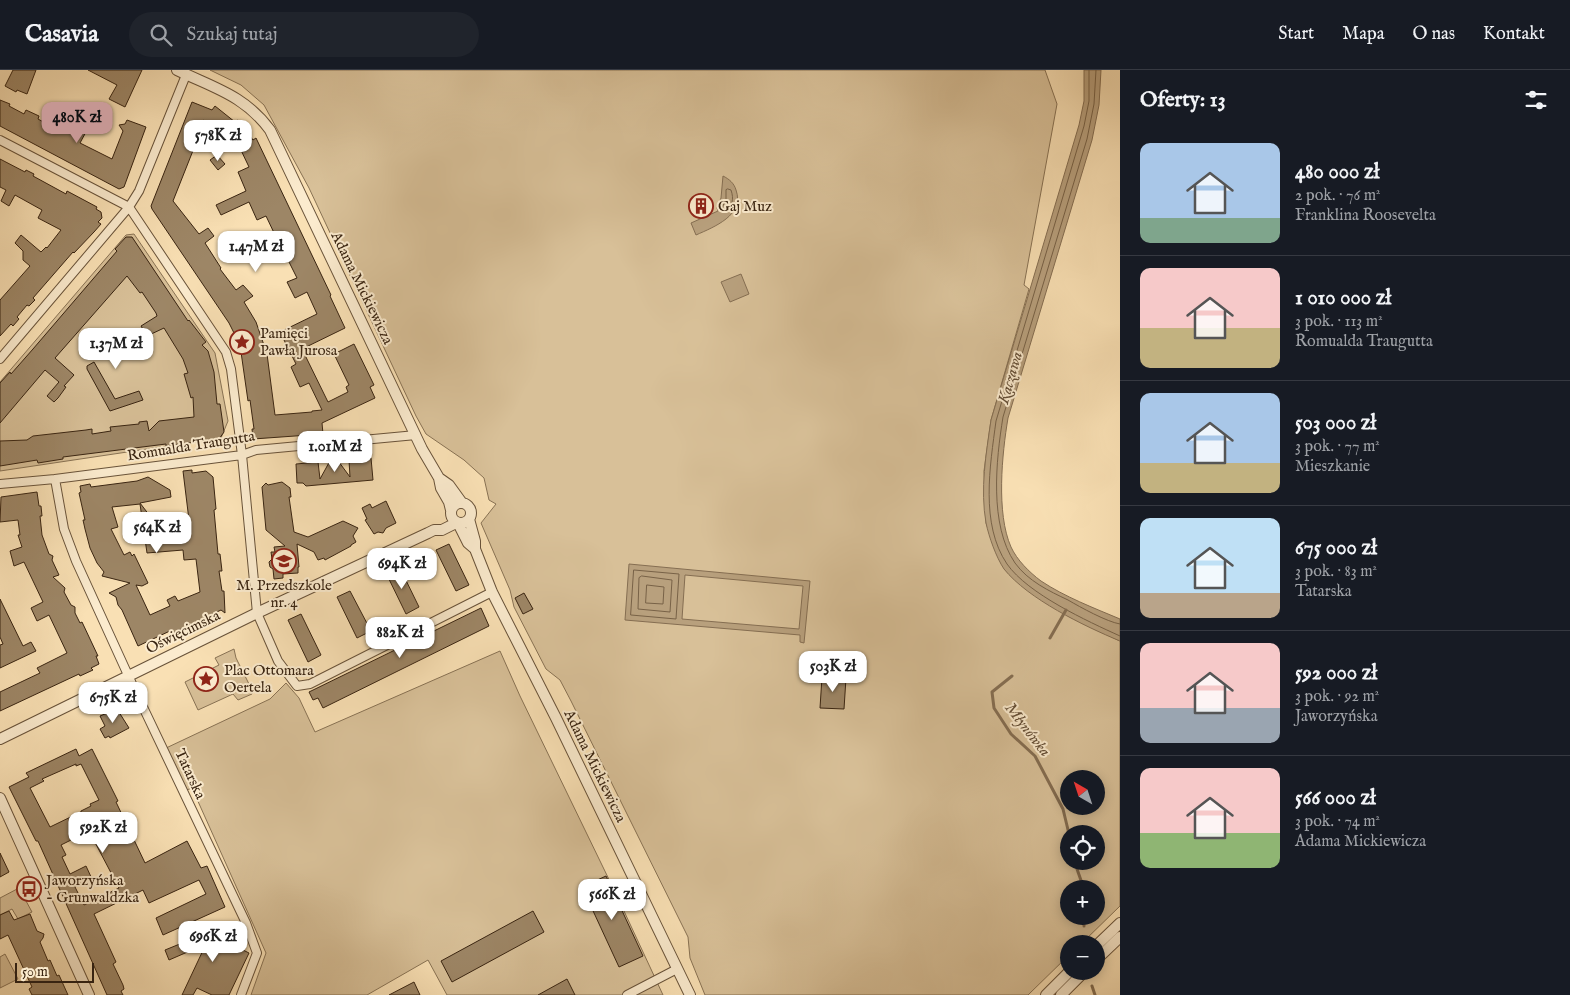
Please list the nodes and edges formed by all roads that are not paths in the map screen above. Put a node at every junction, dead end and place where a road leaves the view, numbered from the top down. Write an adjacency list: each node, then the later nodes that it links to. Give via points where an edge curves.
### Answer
1 (182, 72): 3 (street, via 139,191); 5 (street, Adama Mickiewicza, via 244,103 270,130)
2 (0, 140): 3 (street)
3 (129, 207): 4 (street); 6 (street, via 226,352)
4 (0, 359)
5 (416, 435): 6 (street, Romualda Traugutta, via 256,450); 7 (street, Adama Mickiewicza)
6 (242, 455): 8 (street, Romualda Traugutta); 15 (street)
7 (439, 478): 10 (street, Adama Mickiewicza, via 449,485); 11 (street, Adama Mickiewicza)
8 (55, 479): 9 (street, Romualda Traugutta); 16 (street, Tatarska, via 64,529)
9 (0, 484)
10 (462, 503): 11 (street, via 455,505); 12 (street, via 470,510)
11 (454, 518): 12 (street, via 463,523); 13 (street, Adama Mickiewicza); 15 (street, Oświęcimska, via 442,530 434,530)
12 (469, 519): 13 (street, Adama Mickiewicza)
13 (475, 550): 14 (street, Adama Mickiewicza)
14 (492, 592): 15 (street, via 310,684 298,686 278,661); 23 (street, Adama Mickiewicza)
15 (257, 613): 16 (street, Oświęcimska)
16 (128, 676): 17 (street, Oświęcimska); 27 (street, Tatarska, via 246,922 257,953)
17 (0, 739)
18 (0, 798): 26 (street)
19 (1120, 922): 20 (street)
20 (1105, 937)
21 (1120, 937): 22 (street)
22 (1105, 951)
23 (677, 969): 28 (street); 29 (street, Adama Mickiewicza)
24 (1061, 980): 30 (street)
25 (1076, 980): 31 (street)
26 (89, 995)
27 (241, 995)
28 (627, 995)
29 (690, 995)
30 (1046, 995)
31 (1061, 995)

